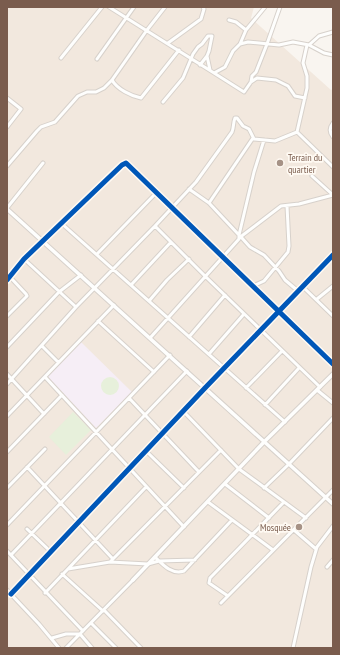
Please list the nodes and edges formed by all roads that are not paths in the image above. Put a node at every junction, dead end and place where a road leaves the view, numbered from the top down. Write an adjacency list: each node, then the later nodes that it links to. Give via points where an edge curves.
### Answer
1 (102, 7): 20 (street)
2 (109, 7): 8 (street)
3 (134, 7): 8 (street)
4 (165, 7): 10 (street)
5 (203, 7): 13 (street, via 200,19)
6 (265, 7): 11 (street)
7 (280, 7): 15 (street)
8 (126, 17): 10 (street); 21 (street)
9 (229, 20): 11 (street)
10 (147, 30): 13 (street); 25 (street)
11 (246, 30): 14 (street)
12 (333, 32): 16 (street, via 319,36)
13 (168, 43): 17 (street)
14 (240, 44): 15 (street); 24 (street, via 224,67)
15 (267, 44): 16 (street, via 284,45 293,42); 26 (street)
16 (308, 45): 18 (street); 28 (street, via 303,62 307,76)
17 (179, 50): 22 (street); 25 (street, via 141,98 125,91)
18 (333, 55)
19 (207, 56): 22 (street, via 212,36 208,36); 23 (street); 24 (street)
20 (61, 58)
21 (97, 59)
22 (190, 59): 23 (street); 29 (street, via 183,78)
23 (200, 65): 24 (street)
24 (212, 72): 26 (street, via 244,92)
25 (112, 80): 37 (street, via 101,90 78,96 55,122 41,127)
26 (251, 82): 28 (street, via 257,78 276,80 288,86 295,96)
27 (7, 98): 31 (street, via 21,109)
28 (305, 98): 32 (street)
29 (163, 102)
30 (333, 123): 33 (street, via 330,132)
31 (7, 127)
32 (297, 132): 35 (street, via 275,141); 38 (street)
33 (333, 137)
34 (253, 138): 35 (street); 40 (street, via 248,129 234,118 232,132); 42 (street)
35 (264, 140): 48 (street, via 254,172)
36 (43, 163): 45 (street)
37 (7, 166)
38 (333, 167)
39 (312, 176): 43 (street, via 333,195)
40 (189, 190): 42 (street); 44 (street)
41 (157, 192): 44 (street); 46 (street, via 124,163); 52 (street)
42 (209, 203): 48 (street)
43 (287, 206): 48 (street, via 278,208); 57 (street, via 288,252)
44 (173, 207): 47 (street); 54 (street)
45 (7, 208): 49 (street)
46 (61, 223): 49 (street); 52 (street)
47 (155, 226): 50 (street); 58 (street)
48 (240, 237): 54 (street); 57 (street)
49 (43, 241): 55 (street); 59 (street)
50 (171, 242): 56 (street); 63 (street)
51 (333, 251): 53 (street)
52 (96, 254): 58 (street)
53 (332, 257): 66 (street)
54 (223, 258): 60 (street); 64 (street)
55 (24, 259): 61 (street); 69 (street)
56 (189, 259): 60 (street); 72 (street)
57 (276, 267): 64 (street, via 264,281); 68 (street, via 285,280)
58 (113, 269): 63 (street); 67 (street)
59 (81, 275): 67 (street); 69 (street)
60 (205, 276): 70 (street); 79 (street)
61 (10, 277): 62 (street); 78 (street, via 27,296)
62 (7, 280)
63 (131, 285): 72 (street)
64 (253, 286): 75 (street)
65 (333, 286): 71 (street)
66 (303, 287): 68 (street); 71 (street)
67 (95, 288): 73 (street); 74 (street)
68 (298, 291): 75 (street)
69 (59, 292): 74 (street); 85 (street)
70 (225, 295): 76 (street); 82 (street)
71 (317, 299): 77 (street)
72 (149, 301): 79 (street)
73 (114, 305): 80 (street); 83 (street)
74 (76, 307): 84 (street)
75 (279, 312): 81 (street); 90 (street)
76 (244, 314): 81 (street); 87 (street)
77 (333, 315)
78 (7, 316)
79 (168, 318): 82 (street); 83 (street)
80 (98, 321): 89 (street); 94 (street)
81 (261, 330): 86 (street); 91 (street)
82 (189, 337): 87 (street)
83 (150, 338): 88 (street)
84 (42, 346): 89 (street); 98 (street)
85 (7, 347)
86 (282, 351): 92 (street); 101 (street)
87 (209, 354): 91 (street)
88 (170, 355): 93 (street); 94 (street)
89 (58, 362): 97 (street)
90 (333, 364)
91 (224, 368): 100 (street); 101 (street)
92 (299, 368): 102 (street); 107 (street)
93 (187, 371): 100 (street); 110 (street)
94 (154, 372): 105 (street)
95 (7, 374): 98 (street)
96 (333, 374): 102 (street)
97 (45, 376): 103 (street); 104 (street)
98 (12, 379): 99 (street); 103 (street)
99 (7, 384)
100 (206, 388): 108 (street); 116 (street)
101 (246, 388): 107 (street)
102 (319, 388): 106 (street); 113 (street)
103 (27, 395): 109 (street); 111 (street)
104 (62, 395): 109 (street); 114 (street)
105 (129, 398): 110 (street); 114 (street)
106 (333, 403)
107 (265, 405): 113 (street)
108 (183, 411): 115 (street); 119 (street)
109 (44, 414): 121 (street)
110 (145, 415): 115 (street); 118 (street)
111 (7, 416)
112 (333, 418): 122 (street)
113 (285, 422): 116 (street)
114 (96, 432): 118 (street); 130 (street)
115 (162, 433): 120 (street); 126 (street)
116 (265, 441): 122 (street); 125 (street)
117 (45, 449): 123 (street)
118 (112, 449): 124 (street); 139 (street)
119 (221, 450): 125 (street); 126 (street)
120 (146, 451): 124 (street); 133 (street)
121 (7, 452)
122 (289, 464): 134 (street); 136 (street)
123 (27, 467): 129 (street); 130 (street)
124 (129, 468): 131 (street); 145 (street)
125 (239, 469): 128 (street); 134 (street)
126 (199, 472): 133 (street)
127 (7, 482): 129 (street)
128 (225, 484): 137 (street); 142 (street)
129 (10, 485): 132 (street)
130 (45, 486): 139 (street); 146 (street)
131 (146, 487): 141 (street); 153 (street)
132 (7, 488)
133 (184, 488): 141 (street)
134 (264, 488): 138 (street)
135 (333, 490): 136 (street)
136 (326, 497): 140 (street); 143 (street)
137 (208, 502): 144 (street); 148 (street)
138 (284, 502): 142 (street); 143 (street)
139 (61, 503): 145 (street); 151 (street)
140 (333, 504)
141 (165, 507): 148 (street); 162 (street)
142 (269, 518): 152 (street)
143 (306, 518): 150 (street)
144 (232, 520): 152 (street); 160 (street)
145 (79, 522): 153 (street); 157 (street)
146 (7, 525)
147 (333, 526): 154 (street)
148 (184, 527): 159 (street)
149 (27, 529): 151 (street)
150 (294, 530): 154 (street); 155 (street)
151 (32, 533): 157 (street); 158 (street)
152 (252, 534): 155 (street); 173 (street, via 208,581)
153 (95, 540): 162 (street); 166 (street)
154 (316, 549): 185 (street)
155 (273, 550): 173 (street)
156 (7, 551): 158 (street)
157 (51, 552): 168 (street)
158 (11, 555): 168 (street)
159 (155, 557): 163 (street); 164 (street)
160 (195, 560): 163 (street); 163 (street, via 181,572 175,572)
161 (333, 560): 165 (street)
162 (112, 561): 164 (street); 166 (street)
163 (159, 561): 164 (street)
164 (148, 564): 169 (street)
165 (327, 567)
166 (68, 569): 167 (street)
167 (62, 574): 171 (street); 175 (street)
168 (30, 575): 171 (street); 172 (street)
169 (133, 580): 175 (street)
170 (7, 590): 172 (street)
171 (45, 592): 177 (street)
172 (11, 594): 179 (street)
173 (228, 596): 174 (street)
174 (221, 603)
175 (104, 610): 176 (street); 184 (street)
176 (91, 623): 177 (street); 183 (street)
177 (83, 631): 178 (street)
178 (80, 634): 179 (street); 181 (street); 182 (street)
179 (52, 638): 180 (street)
180 (59, 648)
181 (66, 648)
182 (92, 648)
183 (116, 648)
184 (141, 648)
185 (293, 648)

